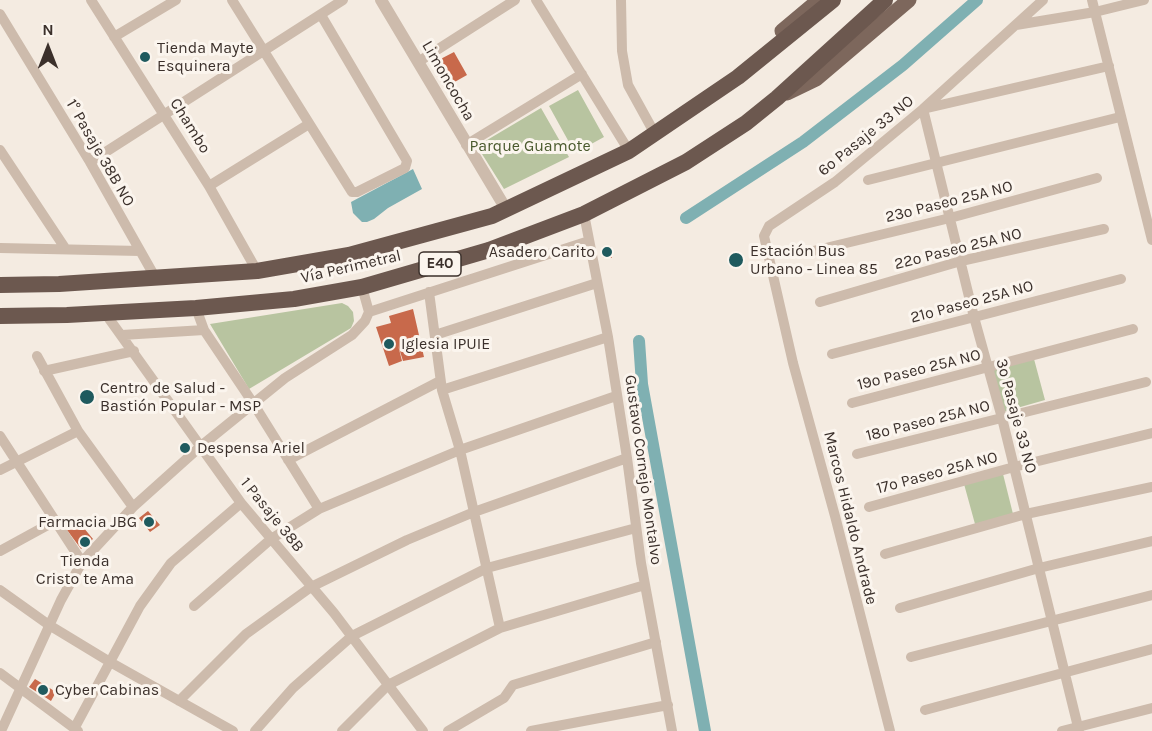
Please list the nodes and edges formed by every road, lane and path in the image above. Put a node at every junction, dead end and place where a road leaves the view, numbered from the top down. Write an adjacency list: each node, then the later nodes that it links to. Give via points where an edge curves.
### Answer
1 (91, 0): 20 (street, Chambo)
2 (176, 0): 20 (street)
3 (232, 0): 21 (street)
4 (343, 0): 18 (street)
5 (381, 0): 22 (street, Limoncocha)
6 (515, 0): 22 (street)
7 (536, 0): 24 (street)
8 (621, 0): 31 (street, via 628,85)
9 (819, 0): 25 (main road, Vía Perimetral / E40, via 754,54)
10 (833, 0): 25 (highway, Vía Perimetral)
11 (885, 0): 26 (highway, Vía Perimetral)
12 (909, 0): 26 (main road, Vía Perimetral / E40, via 816,79)
13 (1043, 0): 19 (street, 6º Pasaje 33 NO)
14 (1092, 0): 16 (street)
15 (1144, 0): 16 (street)
16 (1095, 12): 19 (street); 23 (street)
17 (0, 14): 35 (street, 1° Pasaje 38B NO)
18 (321, 15): 21 (street); 30 (street, via 407,162 405,168 352,192)
19 (1016, 25): 27 (street, 6º Pasaje 33 NO)
20 (114, 37): 28 (street, Chambo)
21 (264, 51): 28 (street); 30 (street)
22 (418, 62): 32 (street, Limoncocha)
23 (1108, 66): 27 (street); 29 (street)
24 (582, 74): 32 (street); 34 (street)
25 (738, 77): 31 (highway, Vía Perimetral / E40)
26 (777, 98): 41 (highway, Vía Perimetral / E40, via 686,162)
27 (922, 109): 36 (street, 3º Pasaje 33 NO); 62 (street, 6º Pasaje 33 NO, via 835,182 765,231)
28 (165, 113): 35 (street); 39 (street, Chambo)
29 (1120, 117): 36 (street); 44 (street)
30 (309, 124): 39 (street)
31 (655, 134): 34 (highway, Vía Perimetral / E40)
32 (466, 145): 40 (street, Limoncocha)
33 (0, 150): 47 (street)
34 (629, 151): 40 (highway, Vía Perimetral / E40)
35 (90, 162): 48 (street, 1° Pasaje 38B NO)
36 (934, 164): 38 (street); 42 (street, 3º Pasaje 33 NO)
37 (1097, 178): 42 (street, 23º Paseo 25A NO)
38 (868, 180)
39 (209, 186): 51 (street, Chambo)
40 (506, 209): 51 (highway, Vía Perimetral / E40, via 349,255)
41 (584, 214): 45 (street, Gustavo Cornejo Montalvo); 56 (highway, Vía Perimetral / E40, via 489,250)
42 (950, 218): 49 (street, 23º Paseo 25A NO); 50 (street, 3º Pasaje 33 NO)
43 (1104, 229): 50 (street, 22º Paseo 25A NO)
44 (1152, 240)
45 (589, 241): 54 (street, Gustavo Cornejo Montalvo); 57 (street)
46 (0, 248): 47 (street)
47 (65, 248): 48 (street)
48 (140, 251): 52 (street, 1° Pasaje 38B NO)
49 (809, 252)
50 (961, 261): 58 (street, 22º Paseo 25A NO); 64 (street, 3º Pasaje 33 NO)
51 (257, 271): 52 (highway, Vía Perimetral / E40)
52 (154, 277): 55 (highway, Vía Perimetral / E40)
53 (1121, 279): 64 (street, 21º Paseo 25A NO)
54 (597, 282): 68 (street); 69 (street, Gustavo Cornejo Montalvo)
55 (0, 285)
56 (362, 286): 59 (highway, Vía Perimetral / E40, via 294,299); 60 (street)
57 (429, 292): 60 (street); 68 (street)
58 (820, 302)
59 (196, 308): 61 (highway, Vía Perimetral / E40); 66 (street)
60 (369, 312): 78 (street, via 352,335)
61 (105, 313): 63 (highway, Vía Perimetral / E40); 67 (street, 1 Pasaje 38B)
62 (780, 313): 140 (street, Marcos Hidaldo Andrade)
63 (0, 316)
64 (974, 317): 71 (street, 21º Paseo 25A NO); 73 (street, 3º Pasaje 33 NO)
65 (1133, 329): 73 (street, 19º Paseo 25A NO)
66 (204, 330): 67 (street); 78 (street)
67 (122, 335): 70 (street, 1 Pasaje 38B)
68 (435, 335): 76 (street)
69 (608, 337): 76 (street); 77 (street, Gustavo Cornejo Montalvo)
70 (134, 351): 74 (street); 84 (street, 1 Pasaje 38B)
71 (832, 354)
72 (37, 356): 74 (street)
73 (988, 368): 79 (street, 19º Paseo 25A NO); 80 (street, 3º Pasaje 33 NO)
74 (44, 370): 81 (street)
75 (1146, 382): 80 (street, 18º Paseo 25A NO)
76 (441, 385): 85 (street); 88 (street)
77 (616, 396): 85 (street); 87 (street, Gustavo Cornejo Montalvo)
78 (253, 403): 84 (street); 88 (street)
79 (852, 403)
80 (1002, 418): 86 (street, 18º Paseo 25A NO); 90 (street, 3º Pasaje 33 NO)
81 (78, 431): 89 (street); 94 (street)
82 (1152, 433): 90 (street, 17º Paseo 25A NO)
83 (0, 436): 89 (street)
84 (201, 446): 93 (street, 1 Pasaje 38B); 94 (street)
85 (460, 450): 96 (street); 97 (street)
86 (857, 454)
87 (627, 458): 97 (street); 100 (street, Gustavo Cornejo Montalvo)
88 (288, 460): 96 (street)
89 (17, 462): 91 (street); 99 (street)
90 (1014, 467): 95 (street, 17º Paseo 25A NO); 98 (street, 3º Pasaje 33 NO)
91 (0, 470)
92 (1152, 487): 98 (street)
93 (242, 503): 101 (street, 1 Pasaje 38B); 121 (street, via 171,563 140,606)
94 (133, 507): 105 (street)
95 (869, 507)
96 (319, 509): 101 (street)
97 (474, 512): 106 (street); 109 (street)
98 (1026, 514): 104 (street); 107 (street, 3º Pasaje 33 NO)
99 (55, 521): 103 (street); 105 (street)
100 (636, 528): 106 (street); 108 (street, Gustavo Cornejo Montalvo)
101 (271, 539): 109 (street, 1 Pasaje 38B); 112 (street)
102 (1152, 541): 107 (street)
103 (0, 551)
104 (885, 554)
105 (82, 562): 115 (street)
106 (487, 568): 116 (street); 117 (street)
107 (1039, 568): 113 (street); 114 (street, 3º Pasaje 33 NO)
108 (645, 585): 116 (street); 118 (street, Gustavo Cornejo Montalvo)
109 (311, 587): 117 (street, 1 Pasaje 38B); 126 (street, via 246,634)
110 (0, 590): 115 (street)
111 (1152, 595): 114 (street)
112 (194, 606)
113 (900, 608)
114 (1052, 620): 120 (street); 122 (street, 3º Pasaje 33 NO)
115 (49, 625): 121 (street); 125 (street)
116 (500, 628): 124 (street)
117 (352, 636): 124 (street, 1 Pasaje 38B); 134 (street, via 293,688)
118 (656, 642): 127 (street, Gustavo Cornejo Montalvo); 137 (street, via 513,685 504,698)
119 (1152, 649): 122 (street)
120 (911, 657)
121 (110, 662): 126 (street); 132 (street)
122 (1065, 672): 129 (street); 131 (street, 3º Pasaje 33 NO)
123 (0, 673): 125 (street)
124 (388, 685): 135 (street); 136 (street, 1 Pasaje 38B)
125 (20, 688): 132 (street); 133 (street)
126 (179, 701): 130 (street)
127 (668, 705): 138 (street); 139 (street, Gustavo Cornejo Montalvo)
128 (1152, 708): 131 (street)
129 (925, 710)
130 (226, 729)
131 (1078, 729): 141 (street)
132 (76, 730)
133 (1, 731)
134 (255, 731)
135 (342, 731)
136 (423, 731)
137 (448, 731)
138 (531, 731)
139 (672, 731)
140 (890, 731)
141 (1062, 731)

